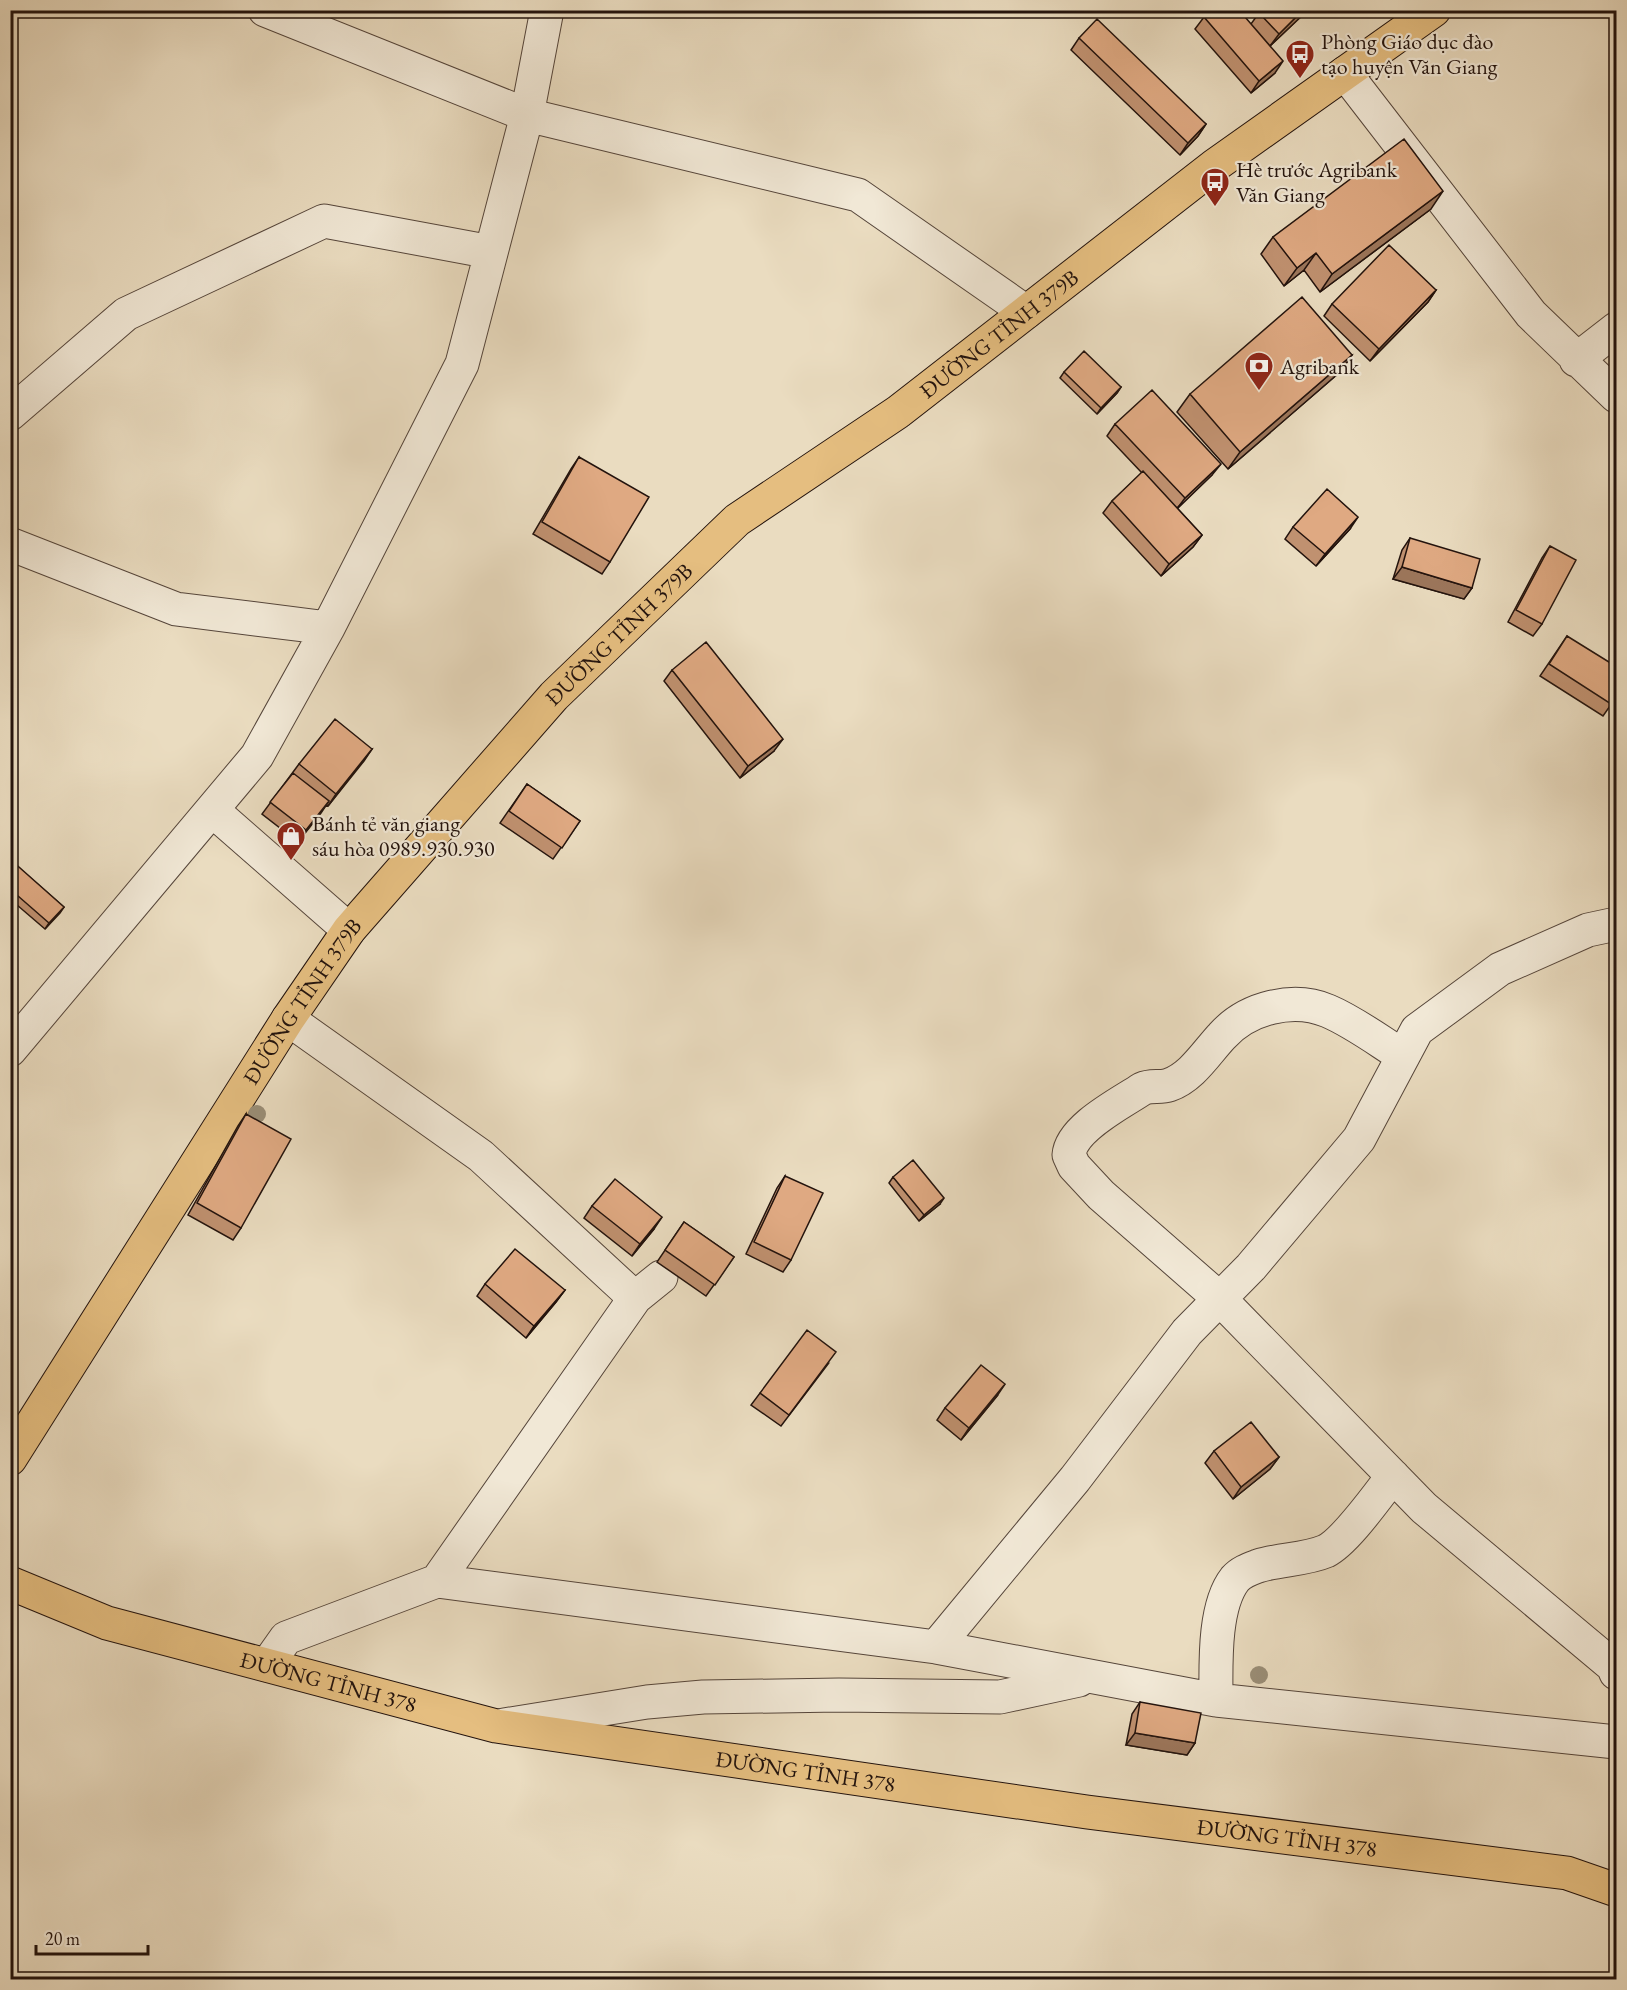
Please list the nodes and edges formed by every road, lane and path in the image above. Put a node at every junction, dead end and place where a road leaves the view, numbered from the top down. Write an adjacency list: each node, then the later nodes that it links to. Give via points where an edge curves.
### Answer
1 (265, 10): 5 (street)
2 (547, 10): 5 (street)
3 (1434, 10): 4 (main road, ĐƯỜNG TỈNH 379B)
4 (1344, 73): 7 (main road, ĐƯỜNG TỈNH 379B, via 1214,166); 9 (street, via 1532,314)
5 (528, 115): 6 (street); 7 (street, via 858,195)
6 (491, 252): 11 (street, via 324,220 126,314); 13 (street, via 462,364)
7 (1026, 312): 16 (main road, ĐƯỜNG TỈNH 379B, via 898,412 737,520 554,696)
8 (1617, 329): 9 (street)
9 (1576, 360): 10 (street)
10 (1617, 396)
11 (10, 414)
12 (10, 544): 13 (street, via 176,609)
13 (327, 628): 14 (street, via 257,756)
14 (212, 810): 16 (street); 18 (street)
15 (1617, 924): 19 (street, via 1588,930 1500,969 1417,1030)
16 (349, 930): 17 (main road, ĐƯỜNG TỈNH 379B)
17 (288, 1019): 21 (street, via 481,1156); 23 (main road, ĐƯỜNG TỈNH 379B)
18 (10, 1050)
19 (1403, 1056): 22 (street, via 1359,1139); 22 (street, via 1327,1011 1293,1005 1273,1007 1246,1017 1225,1032 1188,1074 1168,1085 1142,1089 1074,1138 1069,1155 1074,1166 1101,1195)
20 (661, 1277): 21 (street)
21 (635, 1298): 25 (street)
22 (1220, 1299): 24 (street); 27 (street, via 1187,1332 1075,1479)
23 (10, 1459)
24 (1394, 1476): 29 (street, via 1425,1508); 31 (street, via 1325,1551 1262,1565 1234,1580 1216,1641)
25 (437, 1581): 27 (street); 28 (street, via 286,1638)
26 (10, 1583): 28 (main road, ĐƯỜNG TỈNH 378, via 107,1623)
27 (936, 1647): 30 (street)
28 (267, 1665): 32 (main road, ĐƯỜNG TỈNH 378)
29 (1617, 1673)
30 (1092, 1677): 31 (street); 32 (street, via 1000,1697 703,1697 608,1707)
31 (1216, 1700): 33 (street)
32 (496, 1726): 34 (main road, ĐƯỜNG TỈNH 378, via 1087,1812 1567,1873)
33 (1617, 1742)
34 (1617, 1890)

